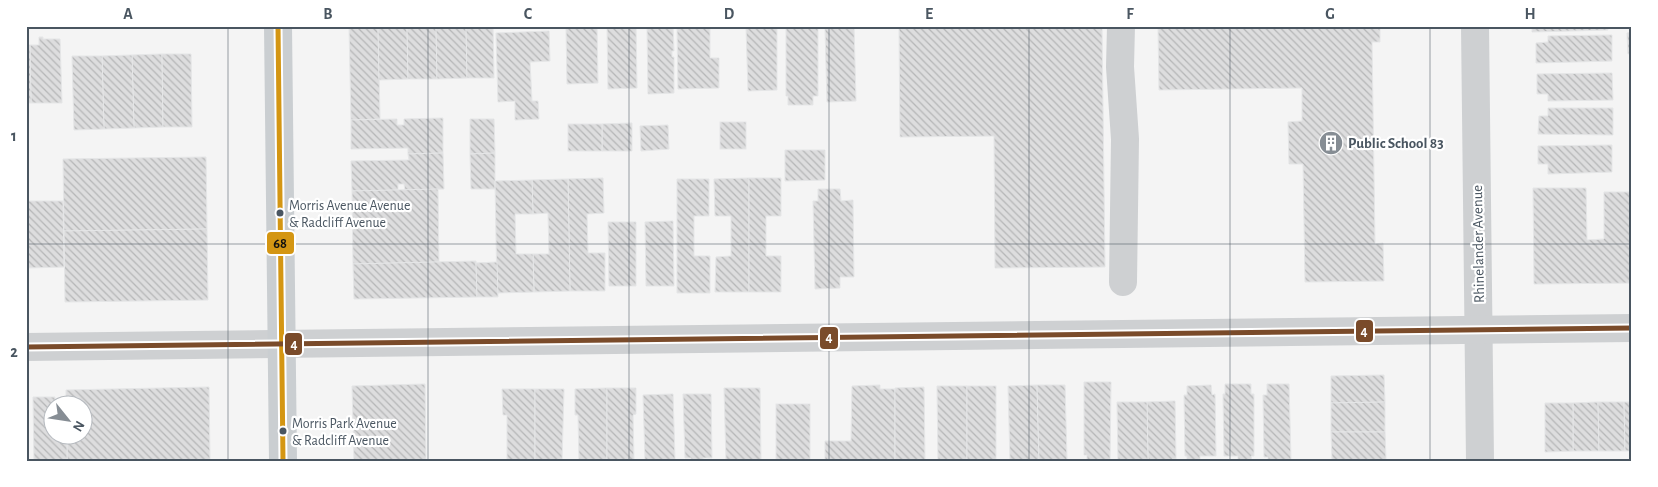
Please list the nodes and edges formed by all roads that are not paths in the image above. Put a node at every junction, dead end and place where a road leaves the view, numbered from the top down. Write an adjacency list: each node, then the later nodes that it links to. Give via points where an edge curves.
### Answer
1 (278, 26): 7 (main road)
2 (1121, 26): 4 (street, via 1125,139)
3 (1476, 26): 6 (street, Rhinelander Avenue)
4 (1123, 282)
5 (1632, 328): 6 (street)
6 (1479, 329): 7 (street); 10 (street, Rhinelander Avenue)
7 (282, 344): 8 (street); 9 (main road)
8 (26, 347)
9 (283, 461)
10 (1480, 461)

